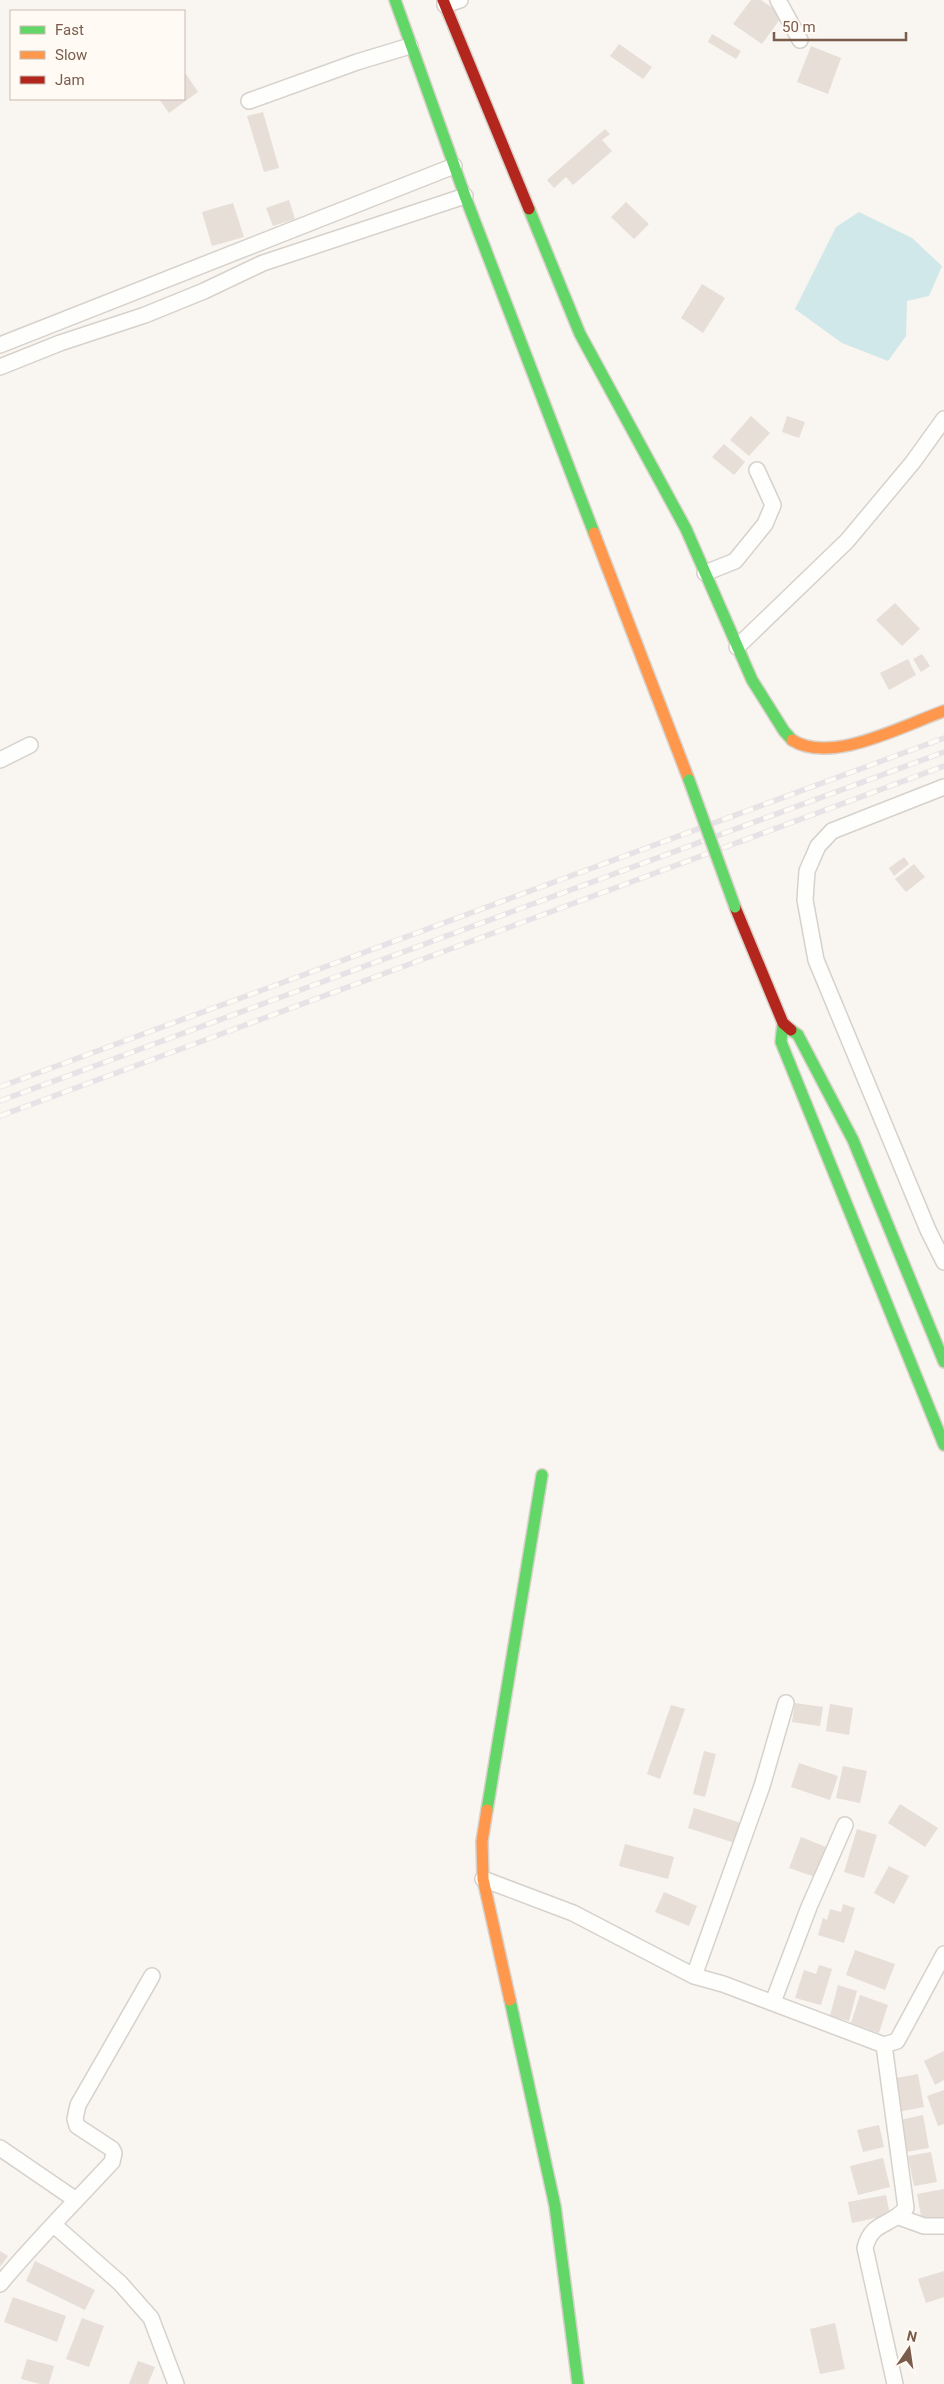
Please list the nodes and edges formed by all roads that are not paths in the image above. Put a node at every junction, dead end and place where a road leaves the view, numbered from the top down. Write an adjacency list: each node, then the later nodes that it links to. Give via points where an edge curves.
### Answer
1 (395, 0): 5 (main road)
2 (778, 0): 4 (street)
3 (450, 2): 13 (main road, via 580,334 686,529)
4 (800, 40)
5 (410, 46): 6 (street); 7 (main road)
6 (250, 101)
7 (454, 166): 8 (main road); 9 (street)
8 (465, 196): 10 (street, via 263,262 146,315); 19 (main road, bridge, via 735,907)
9 (0, 345)
10 (0, 367)
11 (944, 419): 14 (street, via 847,541)
12 (757, 470): 13 (street, via 774,504 765,524 735,561)
13 (705, 573): 14 (main road)
14 (737, 647): 15 (main road, via 771,711 790,739 800,746 814,749 867,739)
15 (944, 711)
16 (30, 745): 17 (street)
17 (0, 760)
18 (944, 787): 20 (street, via 832,831 818,846 807,871 806,900 816,960)
19 (784, 1023): 21 (main road, via 798,1035 853,1140); 24 (main road, via 781,1042)
20 (944, 1262)
21 (920, 1300): 22 (main road); 23 (main road)
22 (944, 1328)
23 (944, 1362)
24 (944, 1445)
25 (542, 1476): 28 (main road, via 482,1841)
26 (786, 1703): 31 (street, via 762,1786)
27 (845, 1825): 32 (street)
28 (483, 1879): 31 (street, via 573,1912); 41 (main road, via 555,2206)
29 (944, 1954): 33 (street, via 896,2041)
30 (152, 1976): 35 (street, via 78,2105 77,2126 114,2153 112,2162)
31 (694, 1976): 32 (street)
32 (773, 2002): 33 (street)
33 (884, 2045): 36 (street, via 905,2195 906,2208)
34 (0, 2148): 35 (street)
35 (76, 2200): 37 (street)
36 (899, 2217): 38 (street, via 924,2226); 42 (street, via 880,2225 869,2236 866,2248)
37 (54, 2225): 39 (street); 40 (street, via 120,2283 151,2318)
38 (944, 2226)
39 (0, 2284)
40 (176, 2384)
41 (578, 2384)
42 (895, 2384)

